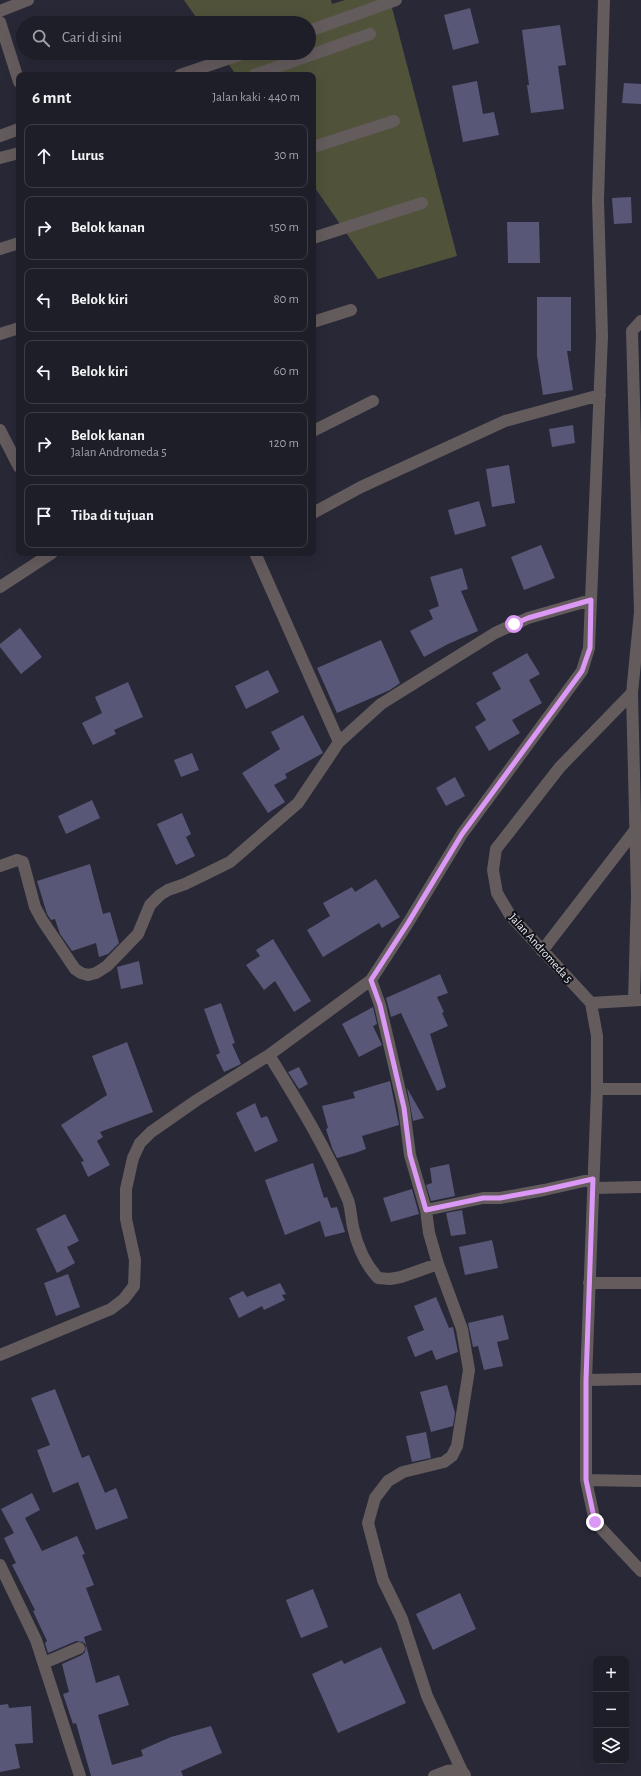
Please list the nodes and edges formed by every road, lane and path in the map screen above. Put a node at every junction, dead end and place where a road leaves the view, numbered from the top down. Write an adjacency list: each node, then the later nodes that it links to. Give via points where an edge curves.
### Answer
1 (28, 0): 4 (street)
2 (396, 0): 6 (street)
3 (604, 0): 29 (street, via 598,200 602,336)
4 (0, 11)
5 (0, 22): 13 (street)
6 (316, 29)
7 (370, 34): 8 (street)
8 (316, 53)
9 (224, 60): 11 (street)
10 (296, 60): 12 (street)
11 (189, 72)
12 (262, 72)
13 (16, 73)
14 (394, 121): 17 (street)
15 (16, 130): 16 (street)
16 (0, 136)
17 (316, 146)
18 (16, 153): 19 (street)
19 (0, 158)
20 (422, 203): 21 (street)
21 (316, 237)
22 (16, 244): 23 (street)
23 (0, 249)
24 (351, 310): 25 (street)
25 (316, 321)
26 (641, 321): 31 (street, via 632,331)
27 (16, 329): 28 (street)
28 (0, 334)
29 (600, 395): 35 (street, via 505,421 361,487); 40 (street)
30 (373, 400): 32 (street)
31 (638, 423): 36 (street)
32 (316, 429)
33 (0, 430): 34 (street)
34 (16, 460)
35 (316, 511)
36 (639, 517): 41 (street)
37 (47, 556): 39 (street)
38 (256, 556): 43 (street)
39 (0, 587)
40 (591, 600): 43 (street, via 528,618 495,633 381,704); 48 (street, via 590,648 582,671 462,834)
41 (641, 612): 42 (street)
42 (632, 693): 44 (street); 47 (street, Jalan Andromeda 5, via 560,767 496,849 492,870 496,893 510,915)
43 (339, 742): 45 (street, via 298,803 230,862 160,895 150,905 138,934 107,966 96,973 81,973 70,963 35,907 23,862 17,860)
44 (636, 829): 46 (street); 47 (street)
45 (0, 866)
46 (639, 896): 49 (street)
47 (542, 951): 50 (street, Jalan Andromeda 5)
48 (371, 980): 51 (street); 56 (street, via 380,1005 404,1108 410,1155)
49 (637, 1000): 50 (street)
50 (591, 1003): 52 (street, via 597,1036)
51 (269, 1055): 57 (street, via 308,1119 349,1202 353,1228 370,1270 378,1278 390,1279); 60 (street, via 196,1100 151,1132 140,1143 133,1158 126,1189 126,1219 135,1260 134,1286 124,1299 112,1309)
52 (597, 1089): 53 (street); 54 (street)
53 (641, 1089)
54 (594, 1184): 55 (street); 56 (street, via 500,1198 483,1198); 58 (street)
55 (641, 1187)
56 (426, 1210): 57 (street, via 429,1233)
57 (438, 1264): 69 (street, via 462,1329 469,1370 457,1446 452,1456 444,1462 403,1472 388,1481 375,1498 368,1523 383,1580 402,1619 430,1702)
58 (589, 1283): 59 (street); 62 (street)
59 (641, 1283)
60 (0, 1355)
61 (641, 1379): 62 (street)
62 (586, 1380): 63 (street)
63 (586, 1480): 64 (street); 66 (street, via 595,1522)
64 (641, 1481)
65 (0, 1565): 68 (street, via 36,1640)
66 (641, 1571)
67 (79, 1648): 68 (street)
68 (44, 1663): 70 (street)
69 (464, 1774): 71 (street, via 455,1770)
70 (80, 1776)
71 (434, 1776)

